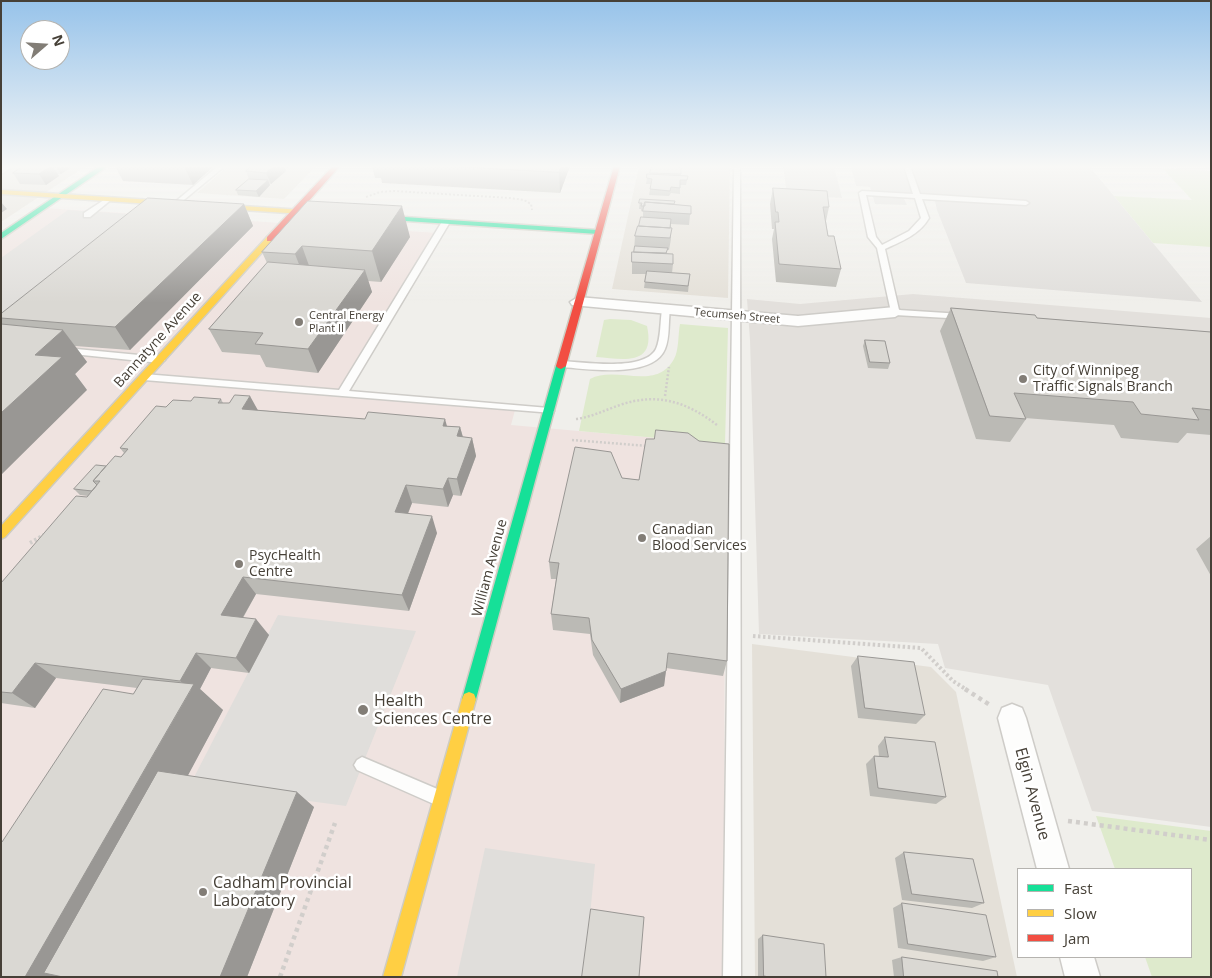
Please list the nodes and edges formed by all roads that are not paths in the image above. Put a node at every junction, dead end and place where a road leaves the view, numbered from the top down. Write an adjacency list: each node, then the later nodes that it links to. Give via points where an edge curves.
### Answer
1 (38, 212): 12 (street)
2 (92, 212): 9 (lane)
3 (236, 212): 4 (street)
4 (295, 212): 10 (street); 20 (street, Bannatyne Avenue)
5 (604, 212): 11 (street, William Avenue)
6 (737, 212): 17 (lane)
7 (866, 212): 13 (lane, via 872,237)
8 (923, 212): 13 (lane, via 922,225)
9 (87, 215)
10 (446, 222): 11 (street); 23 (lane)
11 (598, 232): 14 (street, William Avenue)
12 (1, 237)
13 (880, 248): 16 (lane)
14 (578, 302): 15 (street, Tecumseh Street); 21 (street, William Avenue)
15 (666, 310): 17 (street, Tecumseh Street); 21 (lane, via 660,351 652,359 622,367)
16 (895, 312): 17 (street, Tecumseh Street, via 798,321); 18 (lane)
17 (736, 315): 32 (lane)
18 (974, 318)
19 (57, 350): 20 (lane)
20 (160, 360): 22 (street, Bannatyne Avenue)
21 (562, 364): 24 (street, William Avenue)
22 (144, 378): 23 (lane); 25 (street, Bannatyne Avenue)
23 (342, 394): 24 (lane)
24 (549, 411): 28 (street, William Avenue)
25 (1, 534)
26 (1012, 718): 29 (street, Elgin Avenue)
27 (362, 765): 28 (lane)
28 (441, 800): 31 (street, William Avenue)
29 (1053, 868)
30 (1077, 958): 33 (street)
31 (392, 977)
32 (732, 977)
33 (1083, 977)

